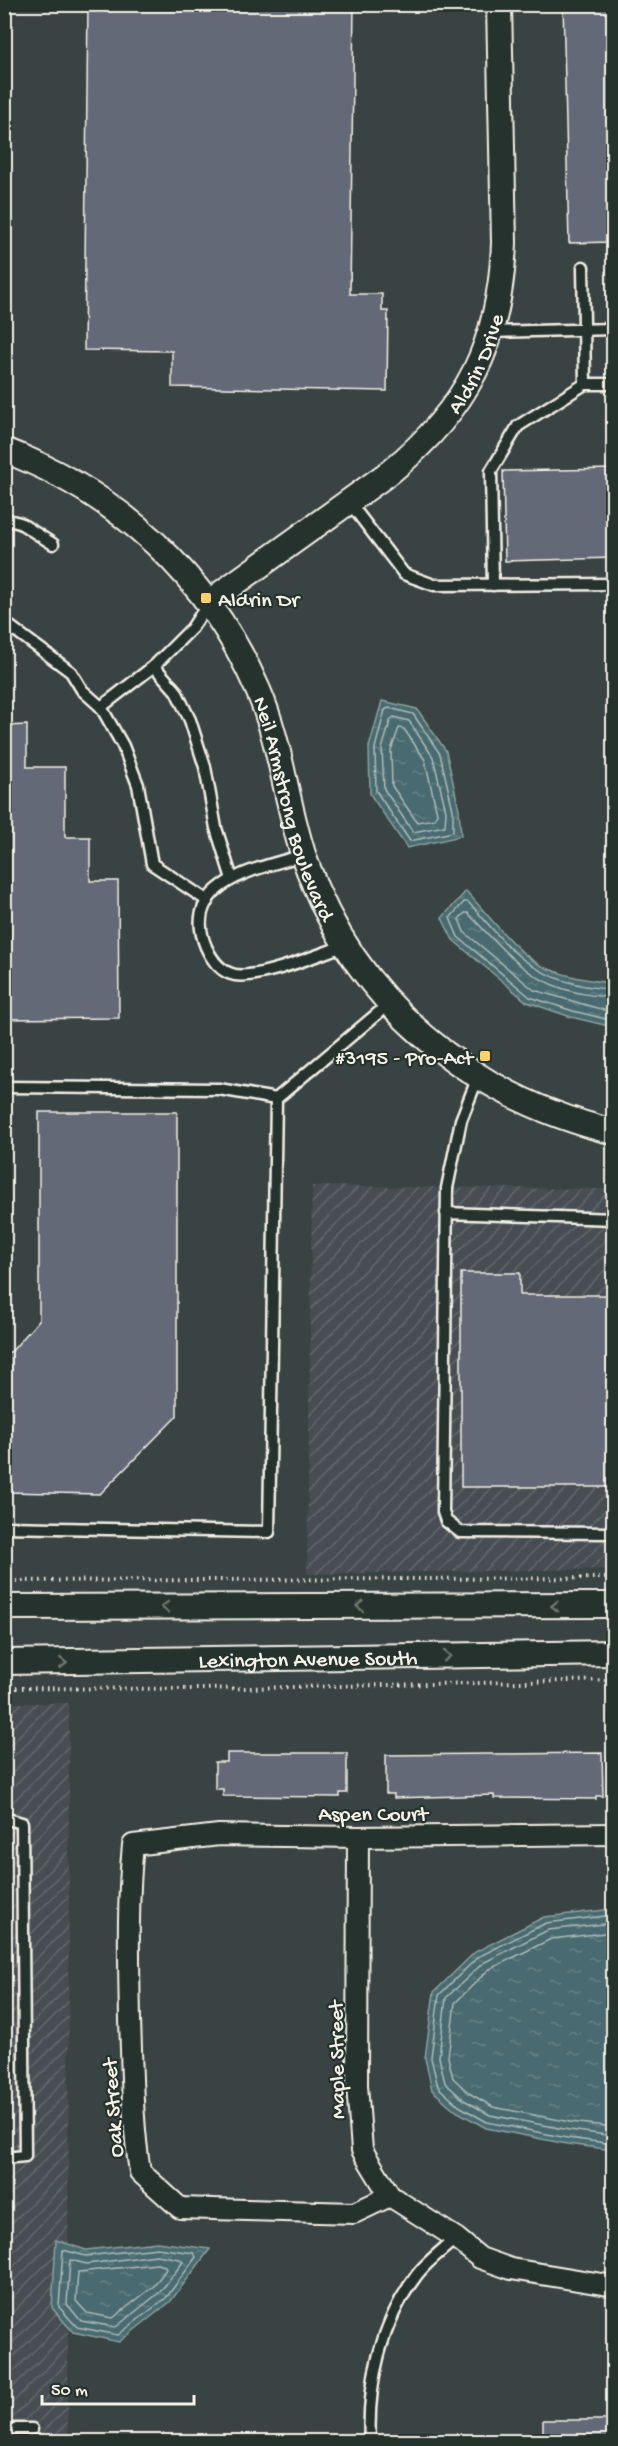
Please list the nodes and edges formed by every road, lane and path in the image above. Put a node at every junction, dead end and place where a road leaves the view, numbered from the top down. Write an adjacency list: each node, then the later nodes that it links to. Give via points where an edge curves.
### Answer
1 (499, 4): 5 (street, Aldrin Drive, via 504,243 500,296)
2 (583, 267): 4 (lane)
3 (614, 329): 4 (lane)
4 (585, 330): 5 (lane); 6 (lane)
5 (491, 332): 9 (street, Aldrin Drive, via 476,371 438,427 398,465)
6 (585, 384): 7 (lane); 13 (lane, via 518,426 490,471)
7 (614, 384)
8 (4, 450): 14 (street, Neil Armstrong Boulevard, via 74,482 112,506 148,535)
9 (349, 502): 13 (lane, via 404,574 434,585); 14 (street, Aldrin Drive)
10 (4, 519): 11 (lane, via 20,523)
11 (53, 544)
12 (614, 584): 13 (lane)
13 (493, 585)
14 (209, 602): 16 (lane, via 192,628); 18 (street, Neil Armstrong Boulevard, via 259,691)
15 (4, 622): 17 (lane, via 71,672 82,690)
16 (154, 666): 17 (lane); 19 (lane, via 176,691 190,720)
17 (101, 707): 20 (lane, via 123,746 138,785 152,864)
18 (304, 855): 19 (lane); 21 (street, Neil Armstrong Boulevard)
19 (232, 879): 20 (lane, via 214,891)
20 (208, 901): 21 (lane, via 203,913 203,939 214,963 233,974 264,971)
21 (346, 945): 22 (street, Neil Armstrong Boulevard)
22 (390, 1003): 23 (street, Neil Armstrong Boulevard, via 428,1041); 25 (lane)
23 (478, 1077): 26 (street, Neil Armstrong Boulevard, via 519,1100); 27 (lane, via 461,1120 447,1188)
24 (4, 1087): 25 (lane, via 219,1089)
25 (276, 1099): 29 (lane, via 269,1532)
26 (614, 1132)
27 (446, 1214): 28 (lane); 30 (lane, via 446,1521 460,1532)
28 (614, 1219)
29 (4, 1527)
30 (614, 1533)
31 (614, 1578): 32 (path)
32 (4, 1581)
33 (614, 1605): 34 (street, one-way to 34)
34 (4, 1607)
35 (614, 1653): 36 (street, Lexington Avenue South, one-way to 35)
36 (4, 1662)
37 (614, 1680): 38 (path, via 200,1689)
38 (4, 1688)
39 (4, 1818): 43 (lane, via 22,1823 25,2156)
40 (614, 1834): 41 (street, Aspen Court)
41 (358, 1837): 42 (street, Aspen Court, via 219,1835); 44 (street, Maple Street, via 357,2085 362,2150)
42 (133, 1845): 44 (street, Oak Street, via 128,1890 130,1991 133,2127 140,2172 180,2208 354,2213)
43 (4, 2158)
44 (390, 2196): 45 (street, Maple Street)
45 (456, 2238): 46 (street, Maple Street, via 480,2258 496,2265); 49 (lane, via 417,2274 397,2304 380,2346 369,2412)
46 (614, 2286)
47 (4, 2429): 48 (lane)
48 (32, 2429)
49 (370, 2442)

